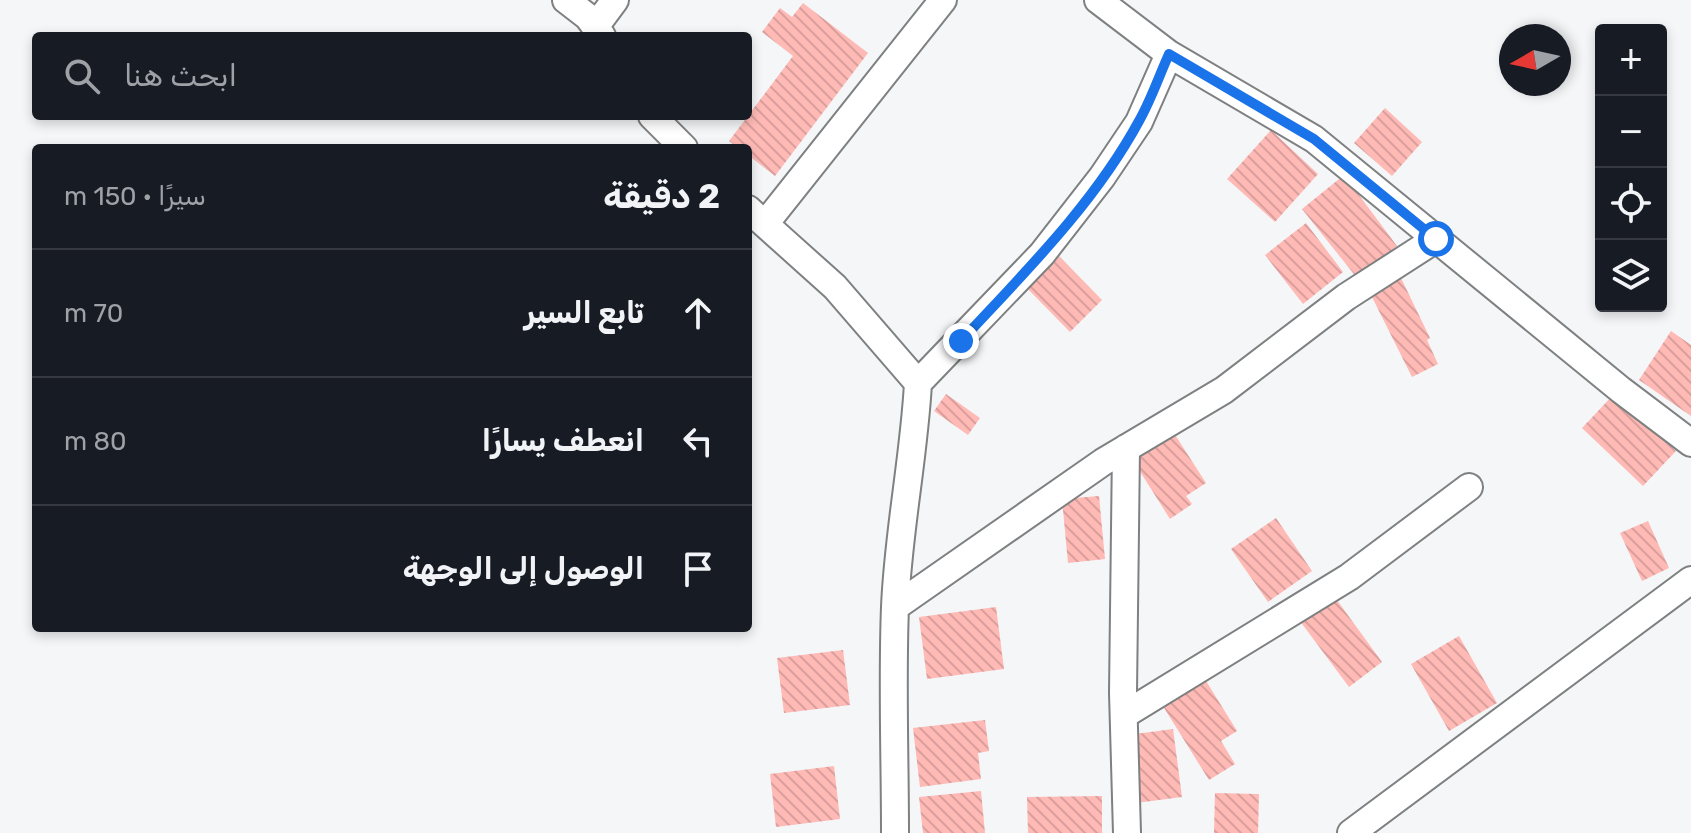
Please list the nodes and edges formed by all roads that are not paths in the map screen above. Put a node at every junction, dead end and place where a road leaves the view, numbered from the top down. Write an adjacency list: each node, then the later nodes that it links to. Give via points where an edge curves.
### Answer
1 (566, 0): 5 (street)
2 (615, 0): 5 (street)
3 (943, 0): 9 (street)
4 (1098, 0): 6 (street)
5 (599, 31)
6 (1169, 54): 10 (street, via 1314,139); 11 (street, via 1139,122 1102,177 1042,254)
7 (656, 120): 8 (street)
8 (680, 144)
9 (757, 216): 11 (street, via 835,287)
10 (1436, 239): 12 (street); 13 (street, via 1346,297 1224,390)
11 (918, 383): 16 (street)
12 (1691, 443)
13 (1126, 448): 16 (street); 17 (street)
14 (1469, 487): 17 (street, via 1349,577)
15 (1691, 580): 18 (street)
16 (895, 607): 19 (street)
17 (1124, 715): 20 (street)
18 (1392, 802): 21 (street); 22 (street)
19 (895, 833)
20 (1127, 833)
21 (1351, 833)
22 (1388, 833)

